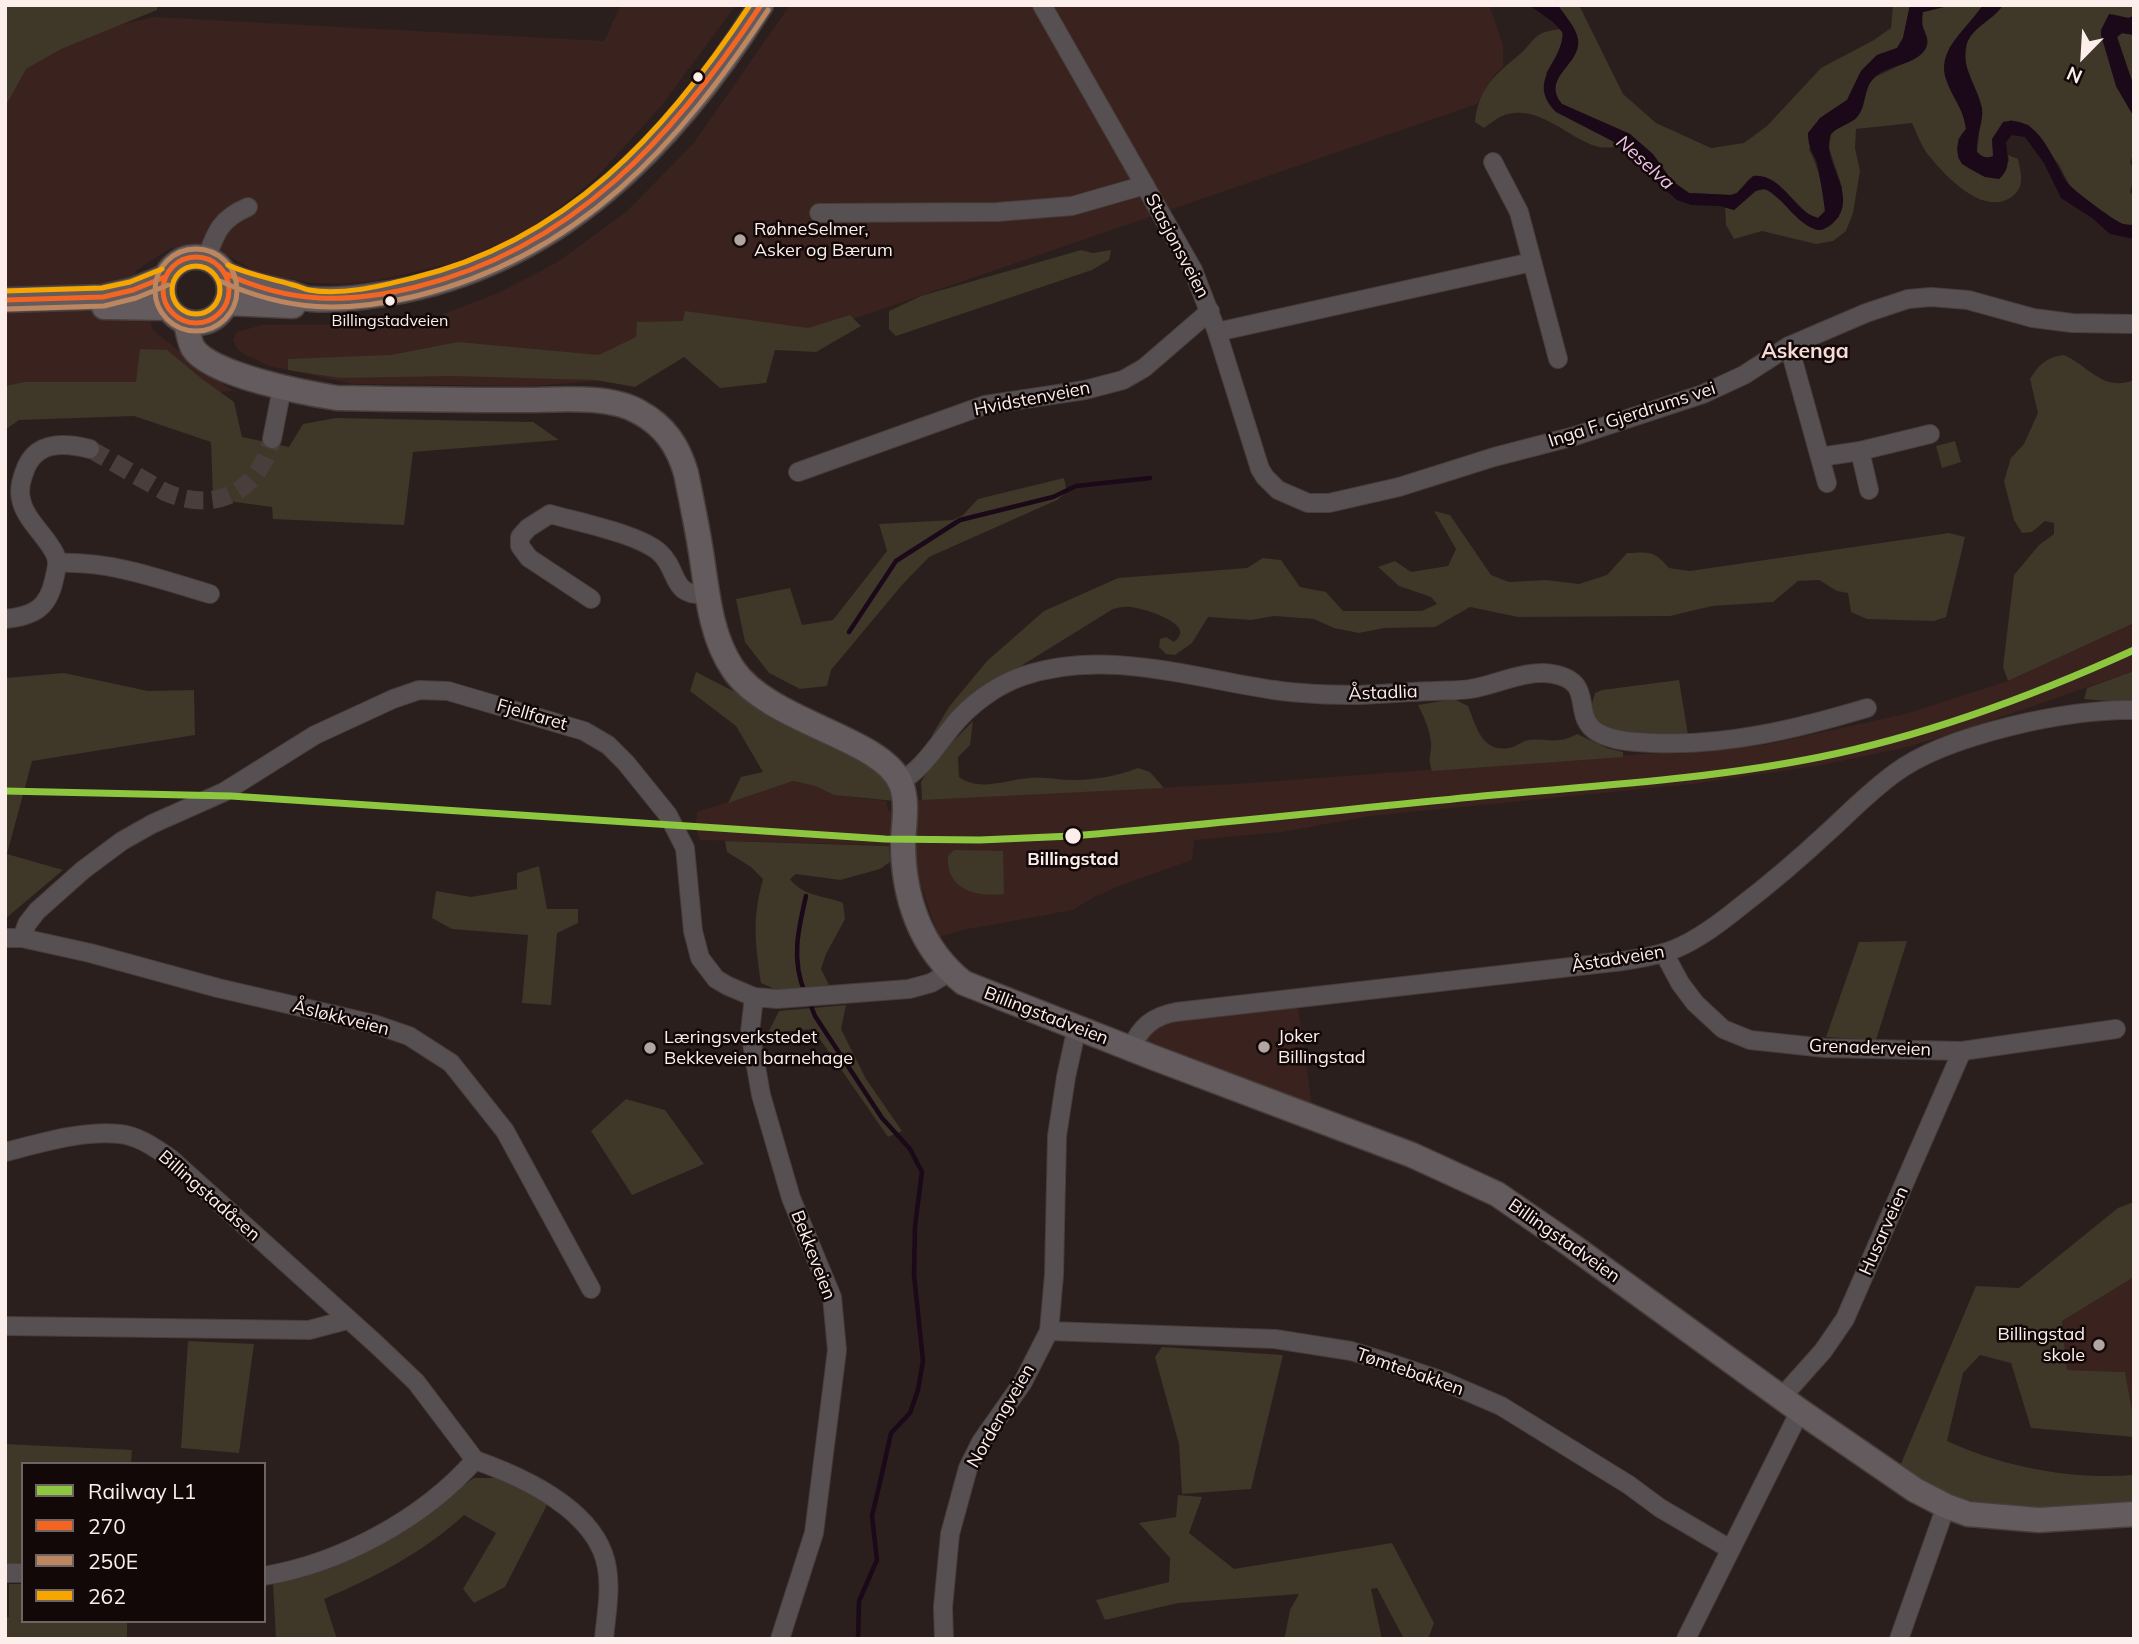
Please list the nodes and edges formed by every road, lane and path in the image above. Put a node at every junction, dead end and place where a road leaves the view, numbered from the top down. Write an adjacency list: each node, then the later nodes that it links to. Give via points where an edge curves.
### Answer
1 (761, 5): 10 (main road, via 667,131 595,201 545,236 495,263 434,284 349,299)
2 (1042, 5): 4 (street, Stasjonsveien)
3 (1493, 162): 7 (street, via 1519,212)
4 (1145, 186): 6 (street, via 1072,206 997,212); 14 (street, Stasjonsveien, via 1193,270)
5 (248, 207): 8 (street, via 219,227)
6 (819, 213)
7 (1532, 262): 17 (street); 19 (street)
8 (215, 266): 9 (main road, via 194,257 182,260); 10 (main road, via 254,286); 13 (main road, via 228,288)
9 (165, 277): 11 (main road, via 103,298); 15 (main road, via 163,293)
10 (306, 299): 13 (main road, via 294,306)
11 (5, 300)
12 (5, 308): 15 (main road)
13 (220, 310): 15 (main road, via 200,323); 20 (main road, via 215,344)
14 (1210, 312): 17 (street, Stasjonsveien); 27 (street, Hvidstenveien, via 1123,380 985,405)
15 (177, 315): 20 (main road, via 193,348)
16 (2134, 324): 18 (street, Inga F. Gjerdrums vei, via 2033,318 1968,300 1931,297 1908,299 1866,313)
17 (1217, 332): 30 (street, Stasjonsveien, via 1256,461 1265,477)
18 (1789, 346): 26 (street); 30 (street, Inga F. Gjerdrums vei, via 1703,394 1575,436 1329,503 1308,503)
19 (1558, 359)
20 (221, 366): 21 (main road)
21 (282, 388): 23 (street); 33 (main road, via 337,398 593,400 637,410 657,423 680,452)
22 (1930, 434): 25 (street)
23 (272, 439)
24 (90, 449): 31 (street, via 57,444 43,449 30,458 21,483 26,512)
25 (1860, 451): 26 (street); 29 (street)
26 (1820, 457): 28 (street)
27 (798, 472)
28 (1827, 483)
29 (1869, 490)
30 (1286, 495)
31 (58, 563): 32 (street, via 116,567); 35 (street, via 51,596 42,607)
32 (210, 594)
33 (708, 594): 34 (street, via 689,594 678,586 658,551 636,540 550,514 528,528 520,537 523,551); 38 (main road, via 715,632 733,669 761,698 886,762)
34 (591, 599)
35 (5, 619)
36 (1867, 708): 38 (street, Åstadlia, via 1741,739 1635,742 1595,730 1585,718 1580,690 1552,674 1467,690 1328,694 1140,667 1054,668 1020,677 987,695 962,714 916,771)
37 (2134, 710): 40 (street, Åstadveien, via 2112,709 1973,737 1915,761 1879,786 1736,910 1696,938)
38 (900, 782): 41 (main road, Billingstadveien, via 906,883 916,921)
39 (14, 939): 42 (street, Fjellfaret, via 37,911 83,870 142,830 224,792 315,735 393,699 419,690 448,691 584,731 608,746 652,794 685,848 700,958 716,979); 48 (street, Åsløkkveien, via 89,953 409,1036 452,1063 505,1131)
40 (1664, 953): 45 (street, Åstadveien, via 1176,1012 1154,1019); 46 (street, Grenaderveien, via 1695,1003 1723,1029 1750,1040 1825,1048)
41 (950, 972): 42 (street, Fjellfaret, via 909,989); 43 (main road, Billingstadveien, via 987,993)
42 (754, 997): 59 (street, Bekkeveien, via 750,1032 761,1095 791,1198 832,1297 837,1350 814,1533)
43 (1077, 1027): 45 (main road, Billingstadveien); 51 (street, Nordengveien, via 1057,1136)
44 (2116, 1029): 46 (street, Grenaderveien)
45 (1131, 1049): 52 (main road, Billingstadveien, via 1412,1155 1497,1194)
46 (1962, 1051): 52 (street, Husarveien, via 1845,1319)
47 (5, 1152): 49 (street, Billingstadåsen, via 68,1136 121,1134 145,1141 170,1158)
48 (591, 1289)
49 (348, 1320): 50 (street, via 309,1330); 53 (street, Billingstadåsen, via 416,1382)
50 (5, 1326)
51 (1049, 1331): 56 (street, Tømtebakken, via 1275,1339 1384,1361 1501,1406); 60 (street, Nordengveien, via 1023,1382 968,1468 950,1534)
52 (1791, 1404): 54 (main road, Billingstadveien, via 1915,1490); 56 (street, Husarveien)
53 (475, 1460): 57 (street, via 446,1490 384,1532 326,1559); 58 (street, via 531,1483 565,1506 589,1530 607,1568)
54 (1946, 1506): 55 (main road, Billingstadveien, via 1968,1514 2039,1520); 62 (street)
55 (2134, 1514)
56 (1730, 1549): 61 (street, Husarveien)
57 (266, 1576)
58 (604, 1639)
59 (780, 1639)
60 (944, 1639)
61 (1686, 1639)
62 (1899, 1639)

